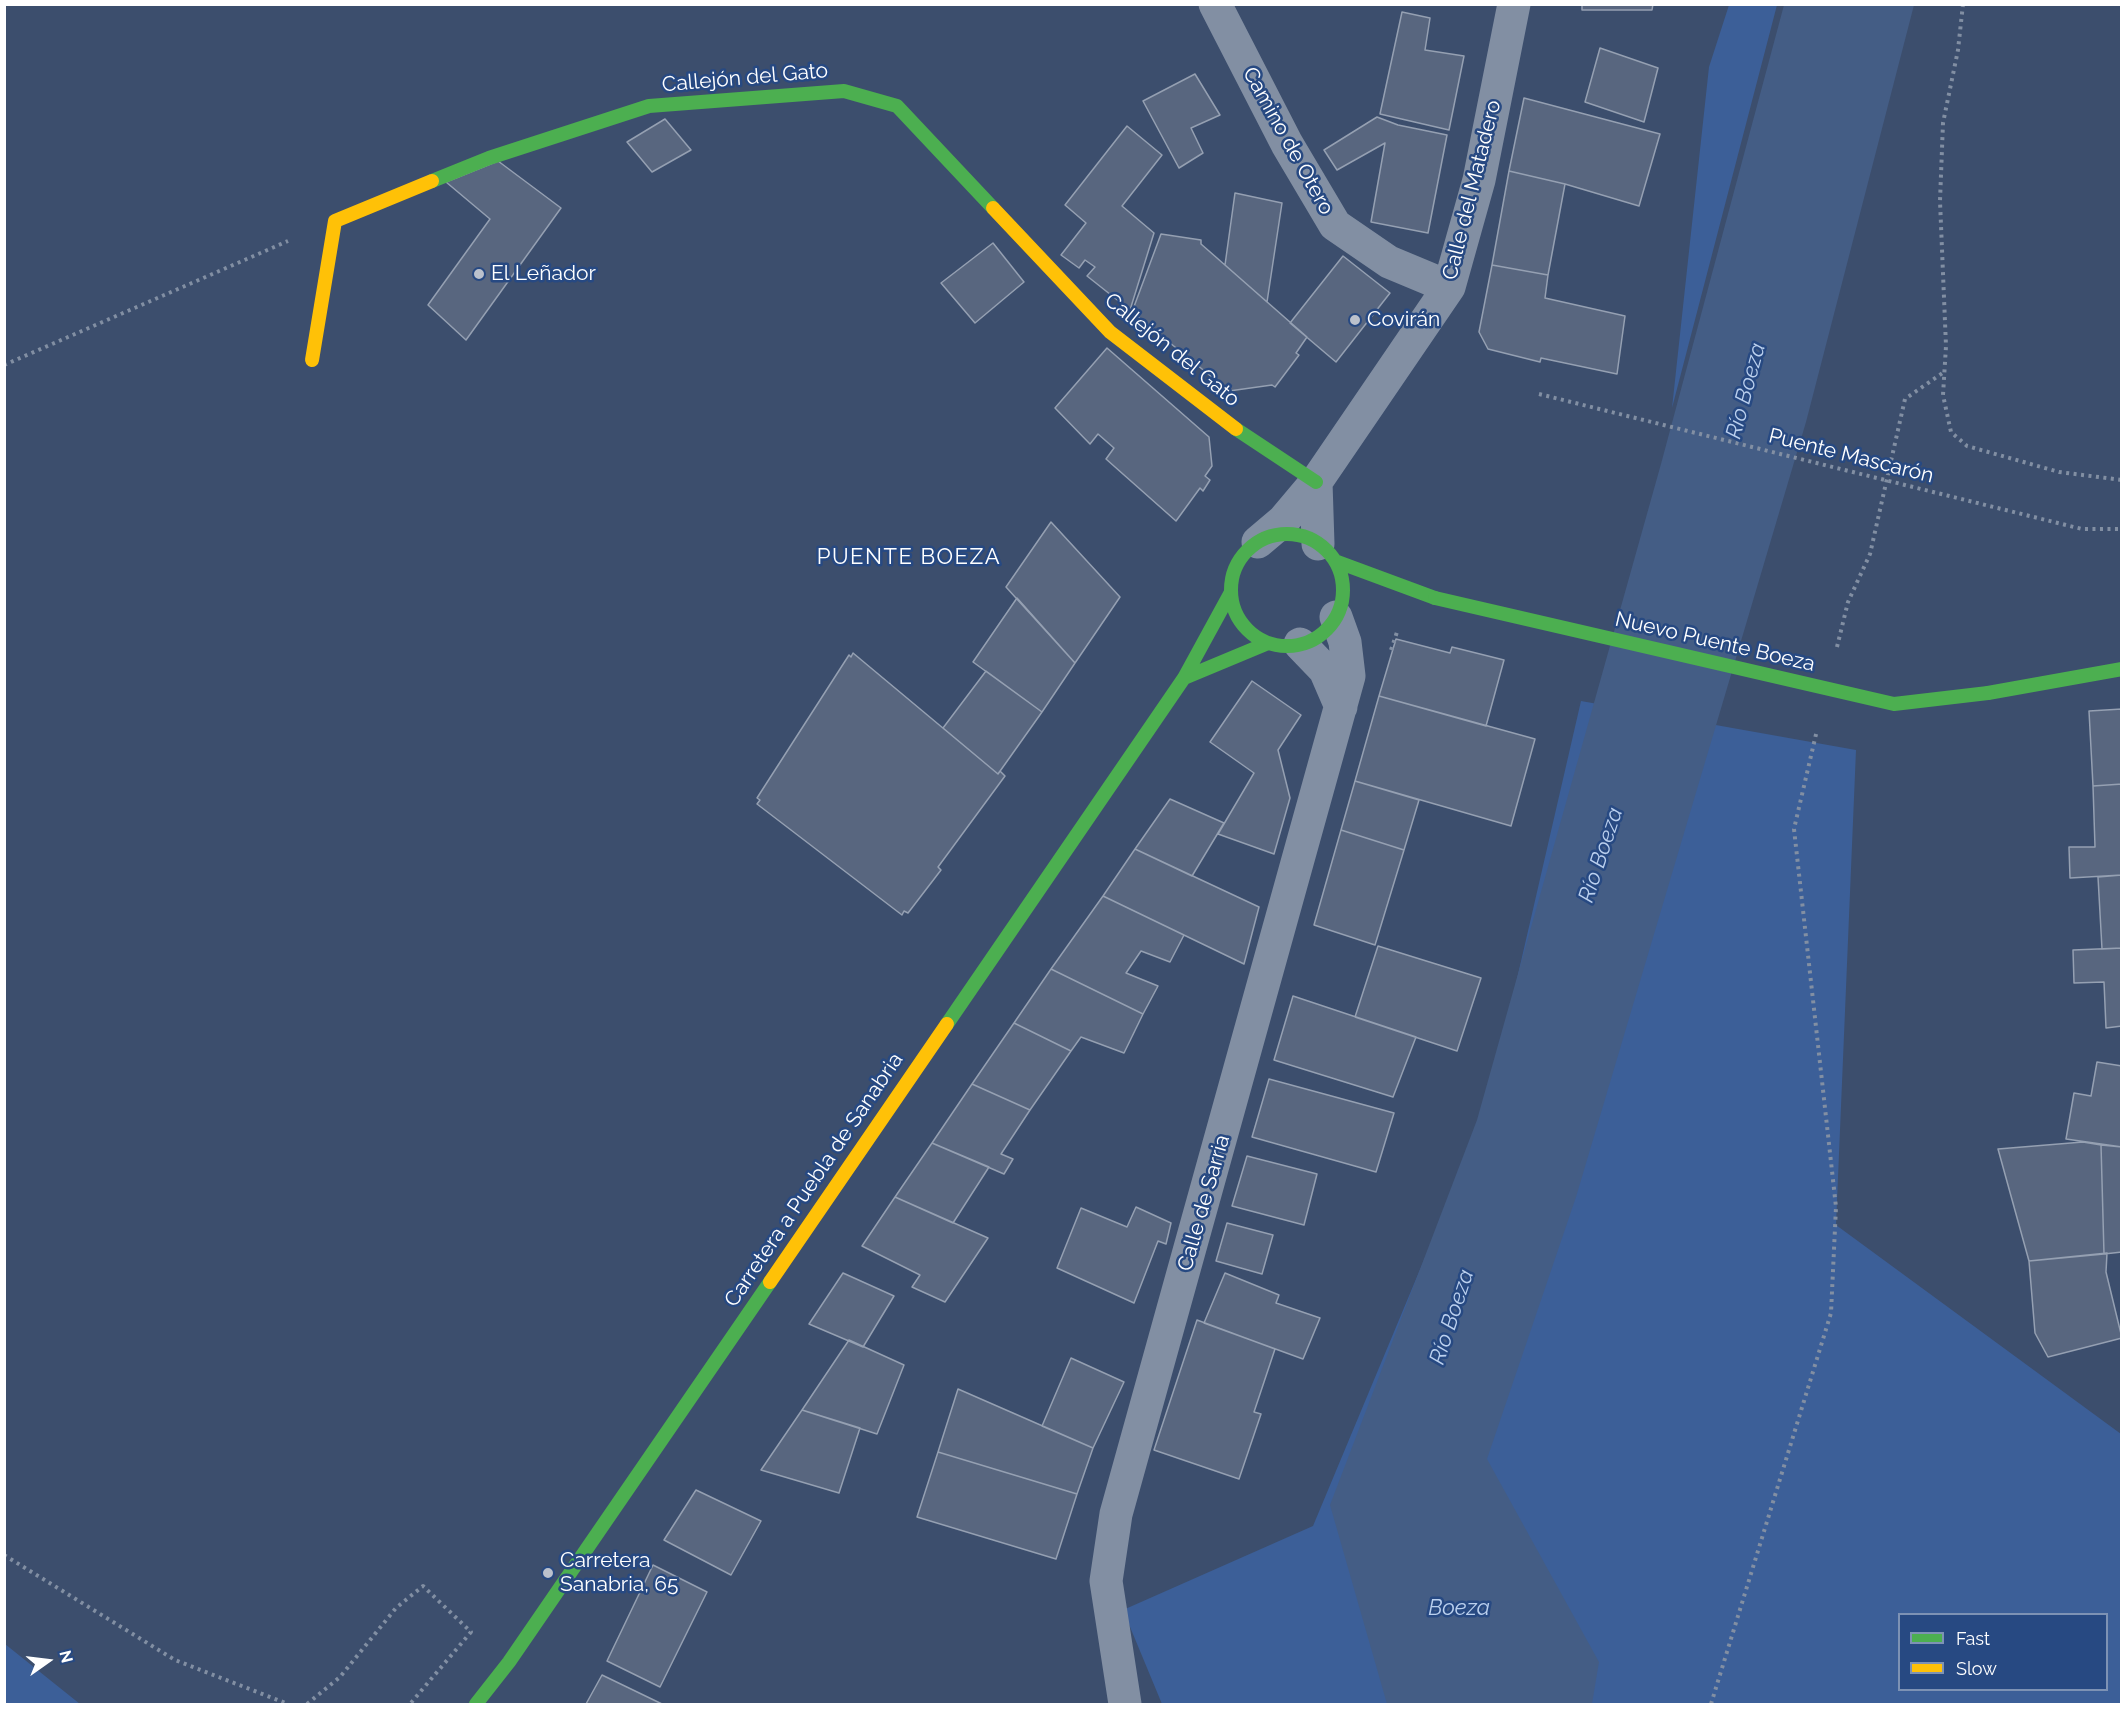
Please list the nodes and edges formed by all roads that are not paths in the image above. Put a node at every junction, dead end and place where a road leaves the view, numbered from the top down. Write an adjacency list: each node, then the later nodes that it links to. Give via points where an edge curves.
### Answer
1 (1215, 4): 3 (street, Camino de Otero, via 1287,144 1335,225 1389,262)
2 (1514, 4): 3 (street, Calle del Matadero, via 1479,180)
3 (1449, 287): 5 (street, Calle del Matadero)
4 (312, 360): 5 (street, Callejón del Gato, via 335,221 489,158 648,106 844,91 897,106 1110,332 1242,432)
5 (1316, 482): 6 (street, Calle del Matadero, via 1284,520); 7 (street)
6 (1258, 542): 7 (street, via 1288,534); 9 (street, via 1240,558)
7 (1326, 552): 8 (street); 11 (street, via 1342,585)
8 (1410, 590): 10 (street); 14 (street, Nuevo Puente Boeza, bridge, via 1894,704 1988,693)
9 (1231, 592): 12 (street, via 1242,623); 15 (street, Carretera a Puebla de Sanabria)
10 (1394, 596)
11 (1343, 611): 13 (street, via 1327,630); 16 (street, Calle de Sarria, via 1349,676)
12 (1268, 644): 13 (street); 15 (street)
13 (1300, 644): 16 (street, via 1325,670)
14 (2121, 669)
15 (1184, 678): 17 (street, Carretera a Puebla de Sanabria, via 516,1652)
16 (1341, 707): 18 (street, Calle de Sarria, via 1116,1514 1106,1581)
17 (476, 1704)
18 (1125, 1704)

